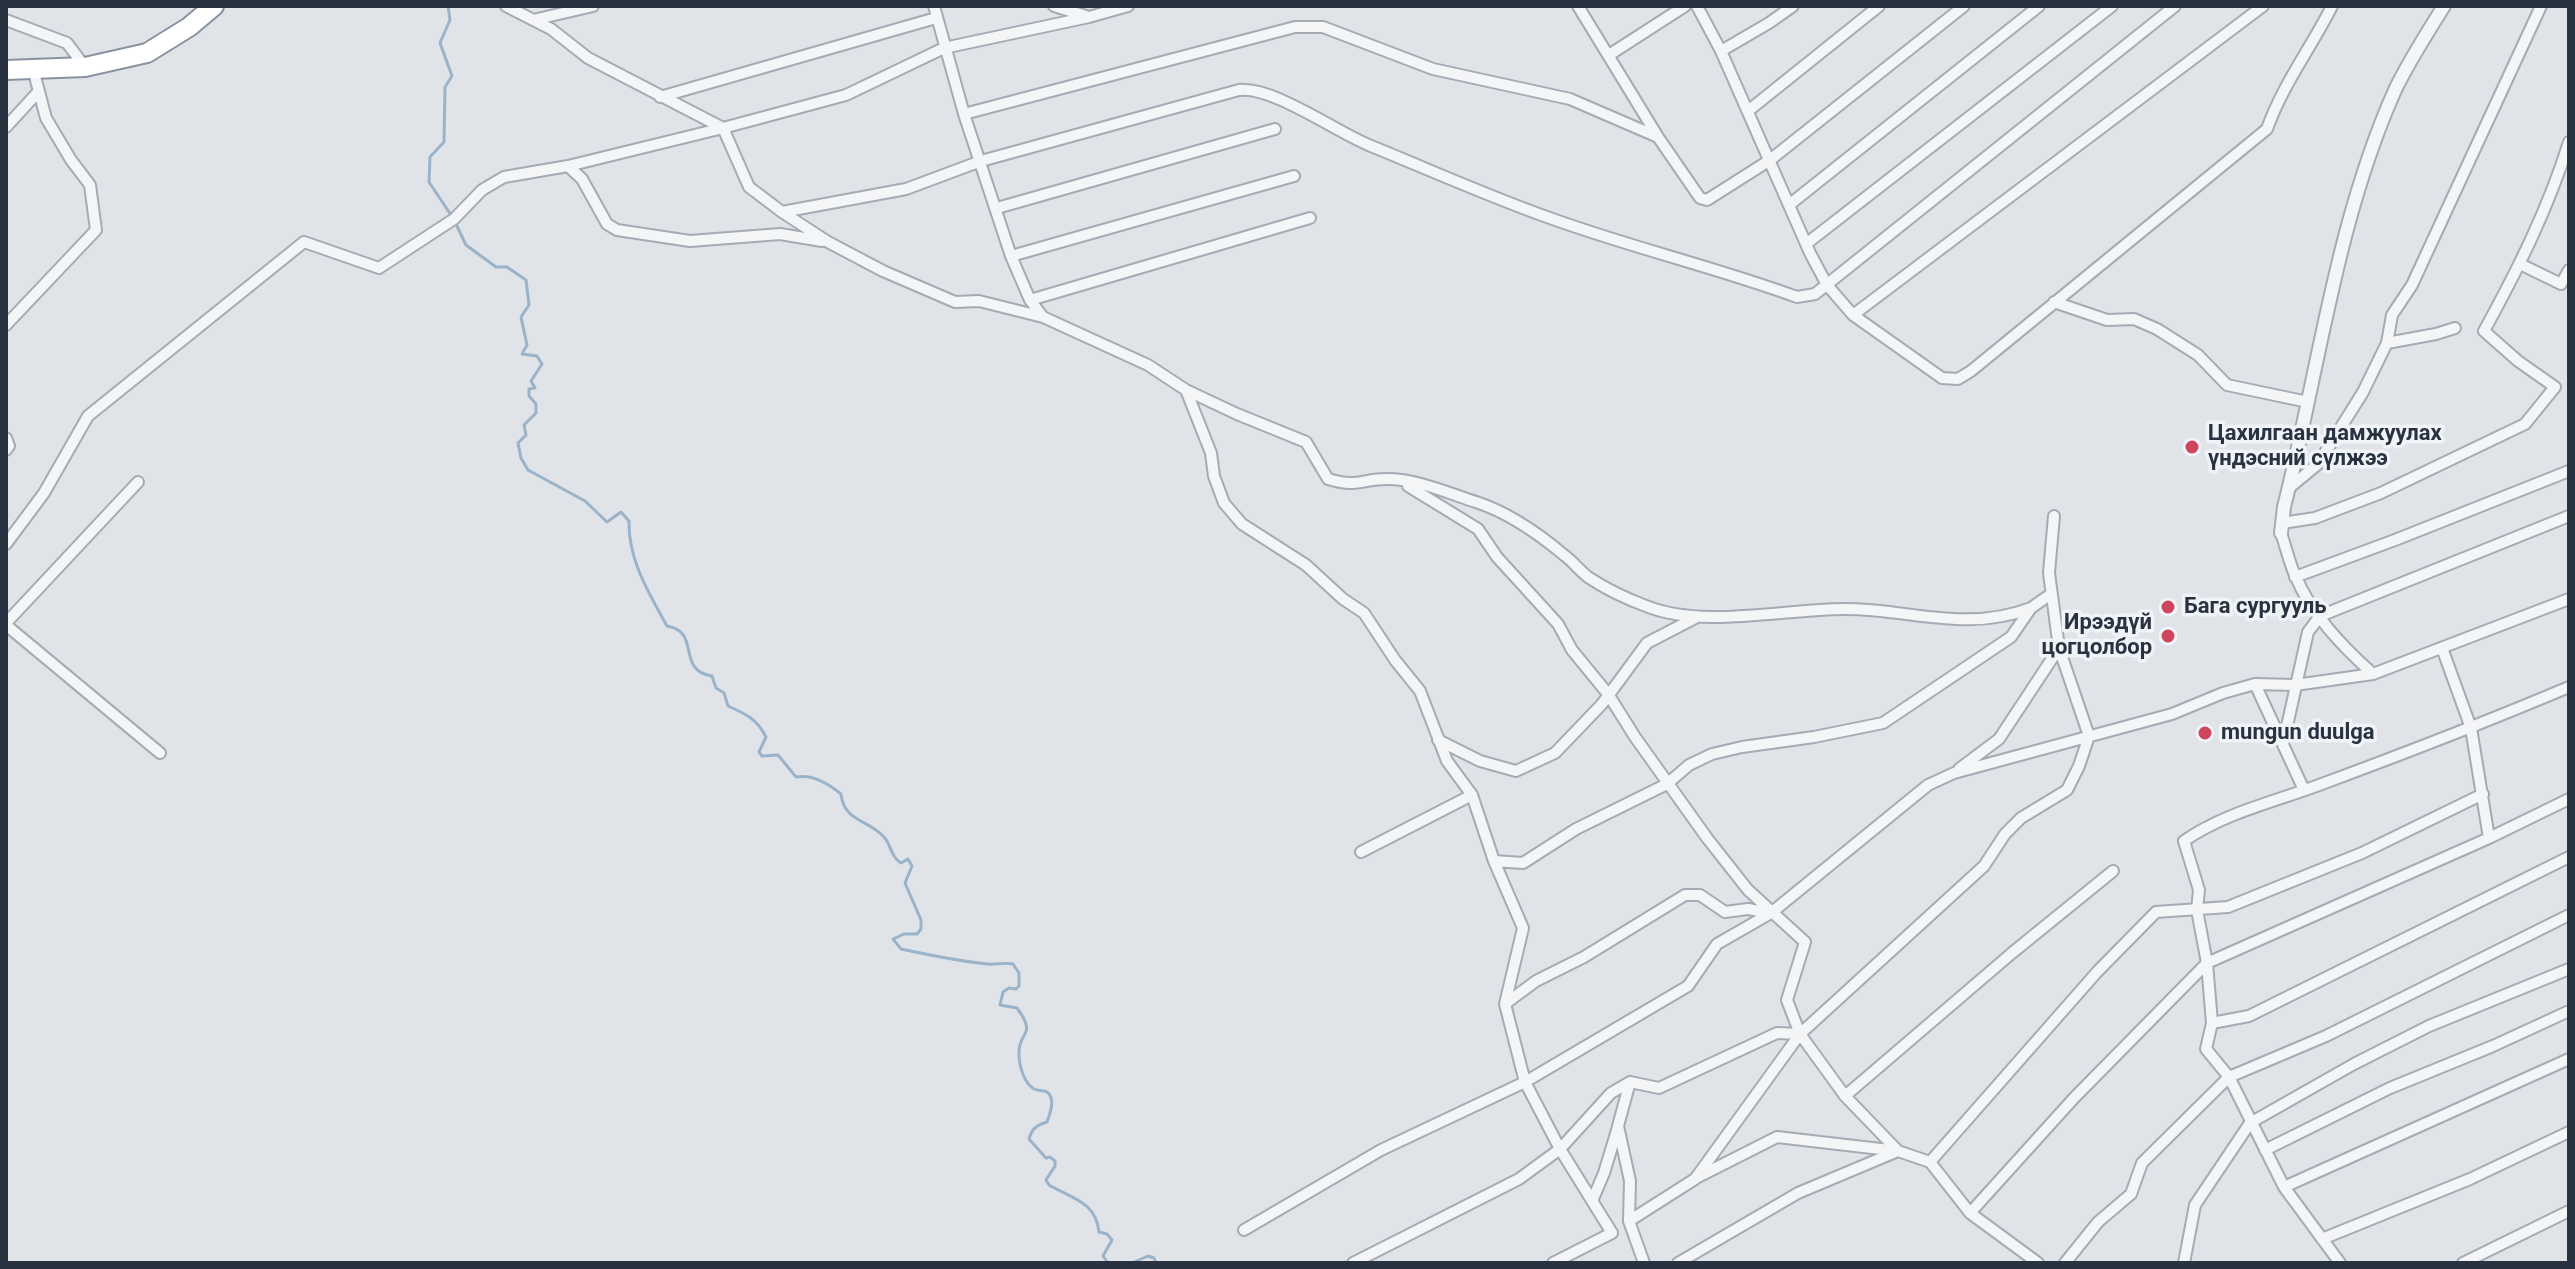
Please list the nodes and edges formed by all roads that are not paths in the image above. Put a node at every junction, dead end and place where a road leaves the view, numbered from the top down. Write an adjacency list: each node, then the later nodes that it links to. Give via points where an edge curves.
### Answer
1 (214, 6): 28 (highway, via 147,53)
2 (506, 6): 23 (street)
3 (593, 6): 23 (street)
4 (1054, 6): 21 (street)
5 (1128, 6): 21 (street)
6 (1578, 6): 27 (street)
7 (1685, 6): 27 (street)
8 (1697, 6): 24 (street)
9 (1711, 6): 24 (street)
10 (1793, 6): 26 (street)
11 (1879, 6): 33 (street)
12 (1964, 6): 40 (street)
13 (2039, 6): 44 (street)
14 (2112, 6): 49 (street)
15 (2175, 6): 53 (street)
16 (2263, 6): 56 (street)
17 (2332, 6): 55 (street, via 2284,87 2267,129)
18 (2444, 6): 62 (street, via 2408,65 2377,138 2337,272)
19 (2541, 6): 60 (street, via 2412,285 2392,315)
20 (935, 12): 25 (street); 32 (street)
21 (1089, 17): 25 (street)
22 (6, 20): 28 (street, via 67,43)
23 (533, 20): 32 (street)
24 (1705, 20): 26 (street)
25 (944, 48): 34 (street); 36 (street, via 846,95)
26 (1721, 51): 33 (street)
27 (1609, 55): 38 (street)
28 (85, 67): 29 (highway)
29 (33, 69): 30 (highway); 31 (street)
30 (6, 70)
31 (39, 91): 35 (street); 58 (street, via 46,118 90,185 96,230)
32 (660, 97): 36 (street)
33 (1748, 111): 40 (street)
34 (964, 114): 38 (street, via 1295,27 1323,27 1433,69 1570,99); 41 (street)
35 (6, 127)
36 (723, 128): 42 (street); 46 (street, via 749,187)
37 (1275, 129): 45 (street)
38 (1658, 137): 40 (street, via 1700,198 1707,200)
39 (2569, 142): 51 (street)
40 (1770, 160): 44 (street)
41 (981, 161): 45 (street); 46 (street, via 906,189); 53 (street, via 1253,88 1349,137 1548,217 1797,297)
42 (568, 166): 48 (street, via 582,179 607,224 617,230 690,241 780,234); 72 (street, via 504,177 482,190 454,219 379,268 304,242 88,416 44,493)
43 (1294, 176): 50 (street)
44 (1789, 205): 49 (street)
45 (997, 208): 50 (street)
46 (782, 212): 48 (street)
47 (1310, 218): 54 (street)
48 (828, 242): 57 (street, via 955,302 979,301)
49 (1806, 244): 53 (street)
50 (1011, 256): 54 (street)
51 (2520, 264): 52 (street, via 2561,284); 71 (street, via 2484,331 2555,387 2525,424 2381,493)
52 (2569, 270)
53 (1827, 285): 56 (street)
54 (1030, 300): 57 (street)
55 (2054, 302): 56 (street, via 1971,371 1949,380); 62 (street, via 2157,329 2198,355 2227,385)
56 (1853, 315)
57 (1043, 317): 61 (street, via 1148,365)
58 (6, 325)
59 (2455, 328): 60 (street)
60 (2387, 343): 68 (street, via 2318,464)
61 (1186, 390): 66 (street, via 1306,442 1328,479 1348,485); 89 (street, via 1224,503 1242,524 1306,565 1364,613 1420,691)
62 (2308, 402): 68 (street)
63 (6, 438): 64 (street)
64 (6, 450)
65 (2569, 471): 73 (street)
66 (1385, 479): 78 (street, via 1479,503 1542,538 1611,590 1667,614); 86 (street, via 1411,487 1478,529 1558,624)
67 (138, 482): 79 (street)
68 (2289, 488): 71 (street)
69 (2054, 516): 74 (street)
70 (2569, 516): 77 (street)
71 (2282, 528): 73 (street)
72 (6, 544)
73 (2295, 577): 77 (street)
74 (2051, 594): 76 (street); 80 (street)
75 (2569, 599): 81 (street)
76 (2031, 608): 78 (street, via 1968,622 1884,610); 93 (street, via 2011,637 1883,723 1712,754)
77 (2320, 616): 82 (street); 84 (street, via 2308,632)
78 (1699, 617): 86 (street, via 1647,643)
79 (6, 624): 91 (street)
80 (2059, 648): 88 (street); 92 (street, via 1999,739)
81 (2442, 648): 82 (street); 87 (street)
82 (2373, 674): 84 (street)
83 (2255, 684): 84 (street); 88 (street); 90 (street)
84 (2295, 685): 90 (street)
85 (2569, 687): 87 (street)
86 (1608, 694): 89 (street, via 1555,753 1516,771 1480,761); 93 (street)
87 (2471, 728): 94 (street); 95 (street)
88 (2089, 736): 92 (street); 111 (street, via 2067,790 2021,818 1984,866)
89 (1438, 740): 96 (street)
90 (2283, 744): 94 (street)
91 (160, 753)
92 (1954, 773): 104 (street, via 1928,785)
93 (1667, 784): 101 (street, via 1576,829 1523,863); 104 (street)
94 (2304, 790): 103 (street, via 2184,841 2199,890)
95 (2483, 794): 98 (street); 103 (street, via 2349,858 2228,907)
96 (1472, 795): 99 (street); 101 (street)
97 (2569, 799): 98 (street)
98 (2489, 838): 106 (street)
99 (1361, 852)
100 (2569, 857): 110 (street, via 2249,1016)
101 (1494, 861): 108 (street, via 1523,928)
102 (2113, 871): 116 (street)
103 (2197, 910): 106 (street); 123 (street, via 2156,912)
104 (1771, 913): 108 (street, via 1725,912 1700,895 1685,895); 111 (street, via 1805,942 1787,1000); 114 (street, via 1717,944 1688,986)
105 (2569, 915): 113 (street, via 2336,1032)
106 (2207, 963): 110 (street); 128 (street)
107 (2569, 969): 117 (street, via 2429,1026)
108 (1505, 1004): 114 (street)
109 (2569, 1011): 121 (street, via 2390,1088)
110 (2212, 1023): 113 (street, via 2206,1049)
111 (1800, 1034): 115 (street, via 1777,1033 1659,1088); 116 (street); 124 (street)
112 (2569, 1059): 125 (street)
113 (2229, 1077): 117 (street); 137 (street, via 2142,1163 2131,1194 2098,1222)
114 (1525, 1082): 120 (street); 130 (street, via 1381,1150)
115 (1630, 1082): 118 (street); 120 (street, via 1611,1093)
116 (1845, 1096): 122 (street)
117 (2250, 1123): 121 (street); 138 (street, via 2195,1205)
118 (1618, 1126): 126 (street); 129 (street, via 1630,1181)
119 (2569, 1132): 131 (street)
120 (1560, 1149): 126 (street); 132 (street, via 1519,1179)
121 (2265, 1150): 125 (street)
122 (1898, 1151): 123 (street); 124 (street, via 1777,1137); 135 (street, via 1798,1193)
123 (1930, 1162): 128 (street)
124 (1695, 1179): 129 (street)
125 (2284, 1187): 131 (street)
126 (1592, 1201): 133 (street, via 1612,1233)
127 (2569, 1211): 140 (street)
128 (1970, 1213): 136 (street)
129 (1629, 1221): 134 (street)
130 (1244, 1230)
131 (2322, 1239): 139 (street)
132 (1353, 1263)
133 (1553, 1263)
134 (1644, 1263)
135 (1678, 1263)
136 (2038, 1263)
137 (2065, 1263)
138 (2184, 1263)
139 (2340, 1263)
140 (2463, 1263)

